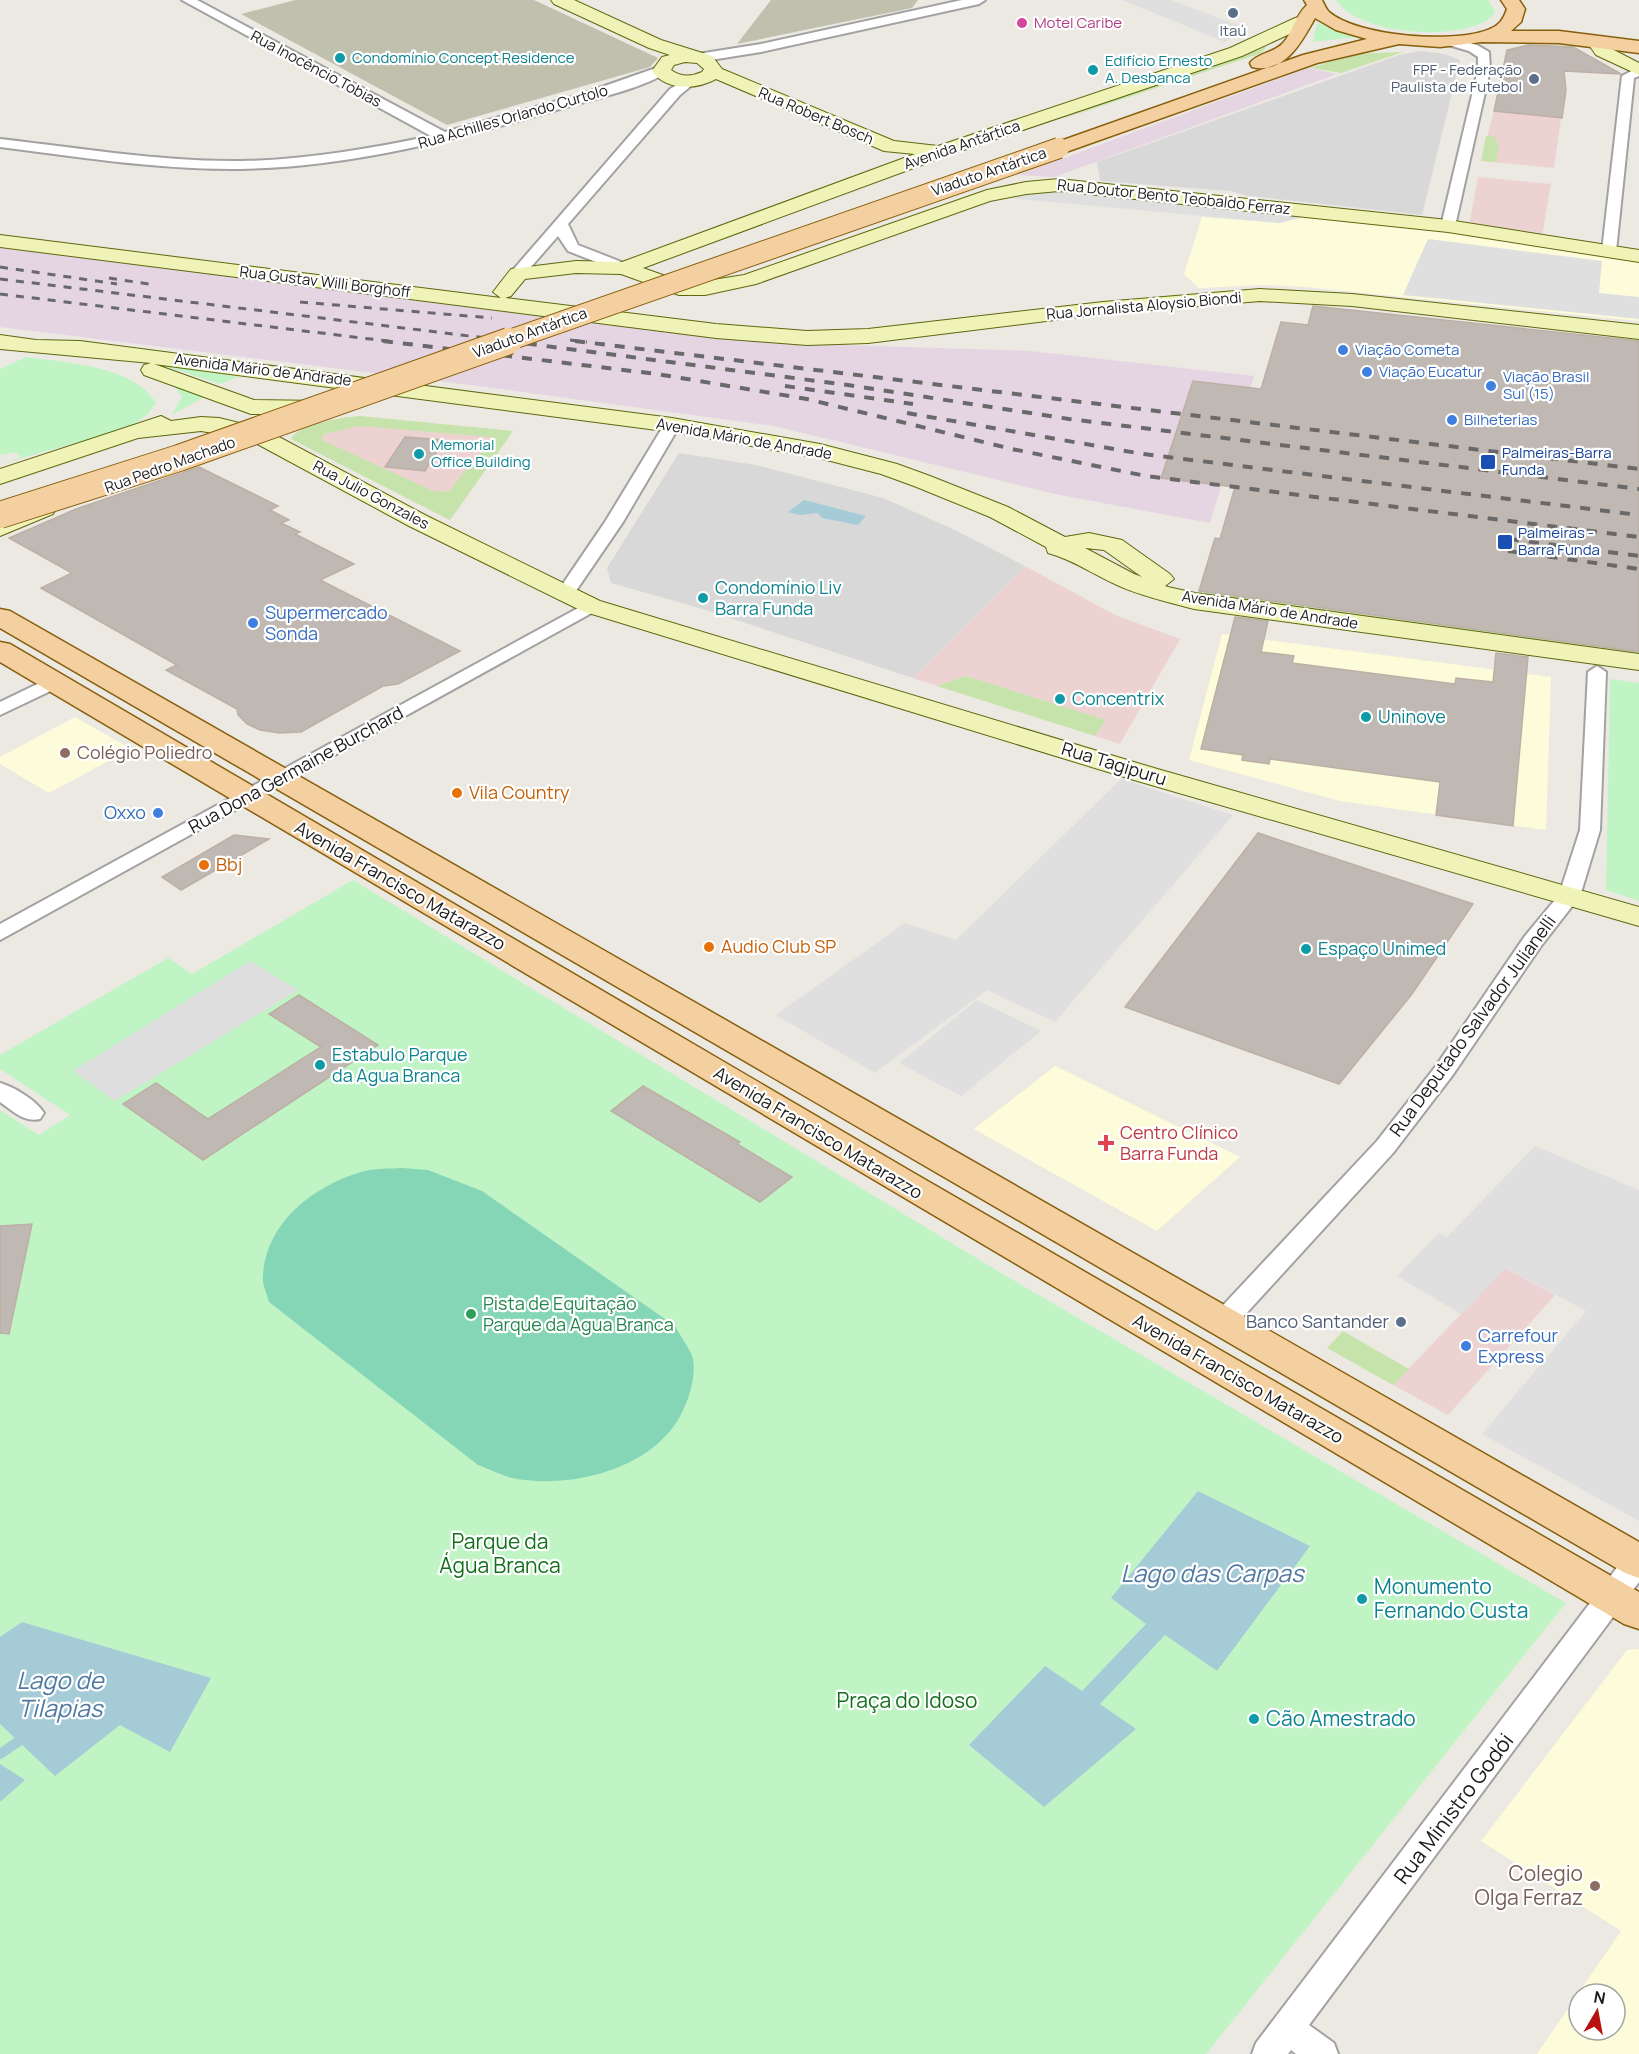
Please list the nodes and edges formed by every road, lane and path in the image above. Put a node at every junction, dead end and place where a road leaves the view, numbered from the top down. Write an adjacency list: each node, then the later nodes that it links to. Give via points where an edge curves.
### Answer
1 (188, 0): 21 (street, Rua Inocêncio Tobias)
2 (560, 0): 12 (street)
3 (979, 0): 14 (street)
4 (1309, 3): 6 (main road, Avenida Antártica); 9 (main road, via 1342,27)
5 (1514, 3): 7 (main road, via 1539,16 1591,29); 8 (main road, via 1511,22)
6 (1301, 22): 22 (main road, Avenida Antártica, via 1294,42 1277,55); 27 (street, Avenida Antártica, via 1236,52)
7 (1639, 35)
8 (1473, 38): 10 (main road); 11 (main road, via 1559,37)
9 (1398, 39): 10 (main road); 53 (main road, Viaduto Antártica, bridge, via 1330,52 179,458)
10 (1449, 41): 30 (street, via 1485,55)
11 (1596, 42): 13 (main road); 17 (street, via 1602,51)
12 (655, 44): 15 (street); 16 (street)
13 (1639, 47)
14 (761, 48): 15 (street); 18 (street)
15 (696, 57): 16 (street); 18 (street, via 709,62)
16 (664, 66): 19 (street, Rua Achilles Orlando Curtolo); 20 (street)
17 (1639, 71): 23 (street, via 1628,75)
18 (711, 72): 20 (street); 26 (street, Rua Robert Bosch)
19 (632, 83): 20 (street, Rua Achilles Orlando Curtolo); 21 (street, Rua Achilles Orlando Curtolo)
20 (681, 84): 29 (street)
21 (445, 138): 24 (street, Rua Achilles Orlando Curtolo, via 326,158 241,165 167,162)
22 (1038, 138): 52 (main road, Viaduto Antártica, via 269,402 80,471)
23 (1621, 139): 25 (street); 32 (street)
24 (0, 143)
25 (1636, 143)
26 (891, 147): 27 (street, Rua Robert Bosch); 28 (street, Rua Robert Bosch)
27 (942, 151): 28 (street, Avenida Antártica)
28 (902, 165): 34 (street, Avenida Antártica)
29 (562, 225): 34 (street, via 573,248); 35 (street)
30 (1448, 226): 32 (street, Rua Doutor Bento Teobaldo Ferraz); 36 (street, Rua Doutor Bento Teobaldo Ferraz, via 1070,185 1024,186 749,280)
31 (0, 241): 38 (street, Rua Gustav Willi Borghoff)
32 (1609, 252): 33 (street, Rua Doutor Bento Teobaldo Ferraz)
33 (1639, 256)
34 (624, 268): 35 (street, Avenida Antártica, via 576,267); 36 (street, Avenida Antártica)
35 (518, 273): 37 (street)
36 (686, 291): 40 (street, via 692,298 687,311)
37 (504, 292): 38 (street); 39 (street)
38 (450, 298): 39 (street, Rua Gustav Willi Borghoff)
39 (566, 312): 40 (street, Rua Gustav Willi Borghoff)
40 (650, 322): 41 (street, Rua Jornalista Aloysio Biondi, via 807,338 868,336 1103,308 1260,295 1352,300)
41 (1639, 332)
42 (0, 342): 43 (street, Avenida Mário de Andrade)
43 (36, 347): 44 (street, Avenida Mário de Andrade); 45 (street, Avenida Mário de Andrade, via 80,348 356,382)
44 (95, 358): 46 (street, Avenida Mário de Andrade, via 149,369); 49 (street, via 166,390 170,401 160,418)
45 (414, 393): 46 (street, via 284,383); 48 (street, Avenida Mário de Andrade)
46 (225, 396): 47 (street, Avenida Mário de Andrade, via 263,409); 49 (street)
47 (342, 406): 48 (street, Avenida Mário de Andrade, via 401,405); 50 (street, Rua Pedro Machado)
48 (669, 430): 55 (street, Avenida Mário de Andrade, via 783,453 888,482); 56 (street)
49 (141, 432): 50 (street, Rua Julio Gonzales, via 201,424); 51 (street)
50 (256, 434): 54 (street, Rua Pedro Machado); 56 (street, Rua Julio Gonzales)
51 (0, 477)
52 (0, 495)
53 (0, 515)
54 (0, 529)
55 (1053, 550): 60 (street, Avenida Mário de Andrade, via 1159,592 1194,601); 61 (street, Avenida Mário de Andrade, via 1107,588 1175,614)
56 (565, 594): 57 (street, Rua Julio Gonzales)
57 (591, 606): 65 (street, Rua Dona Germaine Burchard); 67 (street, Rua Tagipuru, via 1144,774)
58 (0, 617): 65 (main road, Avenida Francisco Matarazzo)
59 (0, 650): 63 (main road, Avenida Francisco Matarazzo)
60 (1639, 662)
61 (1597, 672): 62 (street, Avenida Mário de Andrade); 67 (street, Rua Deputado Salvador Julianelli, via 1590,830)
62 (1639, 677)
63 (54, 682): 64 (street); 66 (main road, Avenida Francisco Matarazzo)
64 (0, 709)
65 (278, 779): 66 (street, Rua Dona Germaine Burchard); 72 (main road, Avenida Francisco Matarazzo)
66 (247, 796): 69 (street, Rua Dona Germaine Burchard); 74 (main road, Avenida Francisco Matarazzo)
67 (1569, 896): 68 (street, Rua Tagipuru); 72 (street, Rua Deputado Salvador Julianelli, via 1533,941 1444,1071 1384,1147)
68 (1639, 917)
69 (0, 933)
70 (0, 1091): 71 (street)
71 (32, 1113)
72 (1222, 1323): 73 (main road, Avenida Francisco Matarazzo)
73 (1638, 1561): 74 (street, Rua Ministro Godói)
74 (1626, 1604): 75 (street, Rua Ministro Godói)
75 (1288, 2029): 76 (street, Rua Ministro Godói); 77 (street)
76 (1268, 2054)
77 (1322, 2054)

